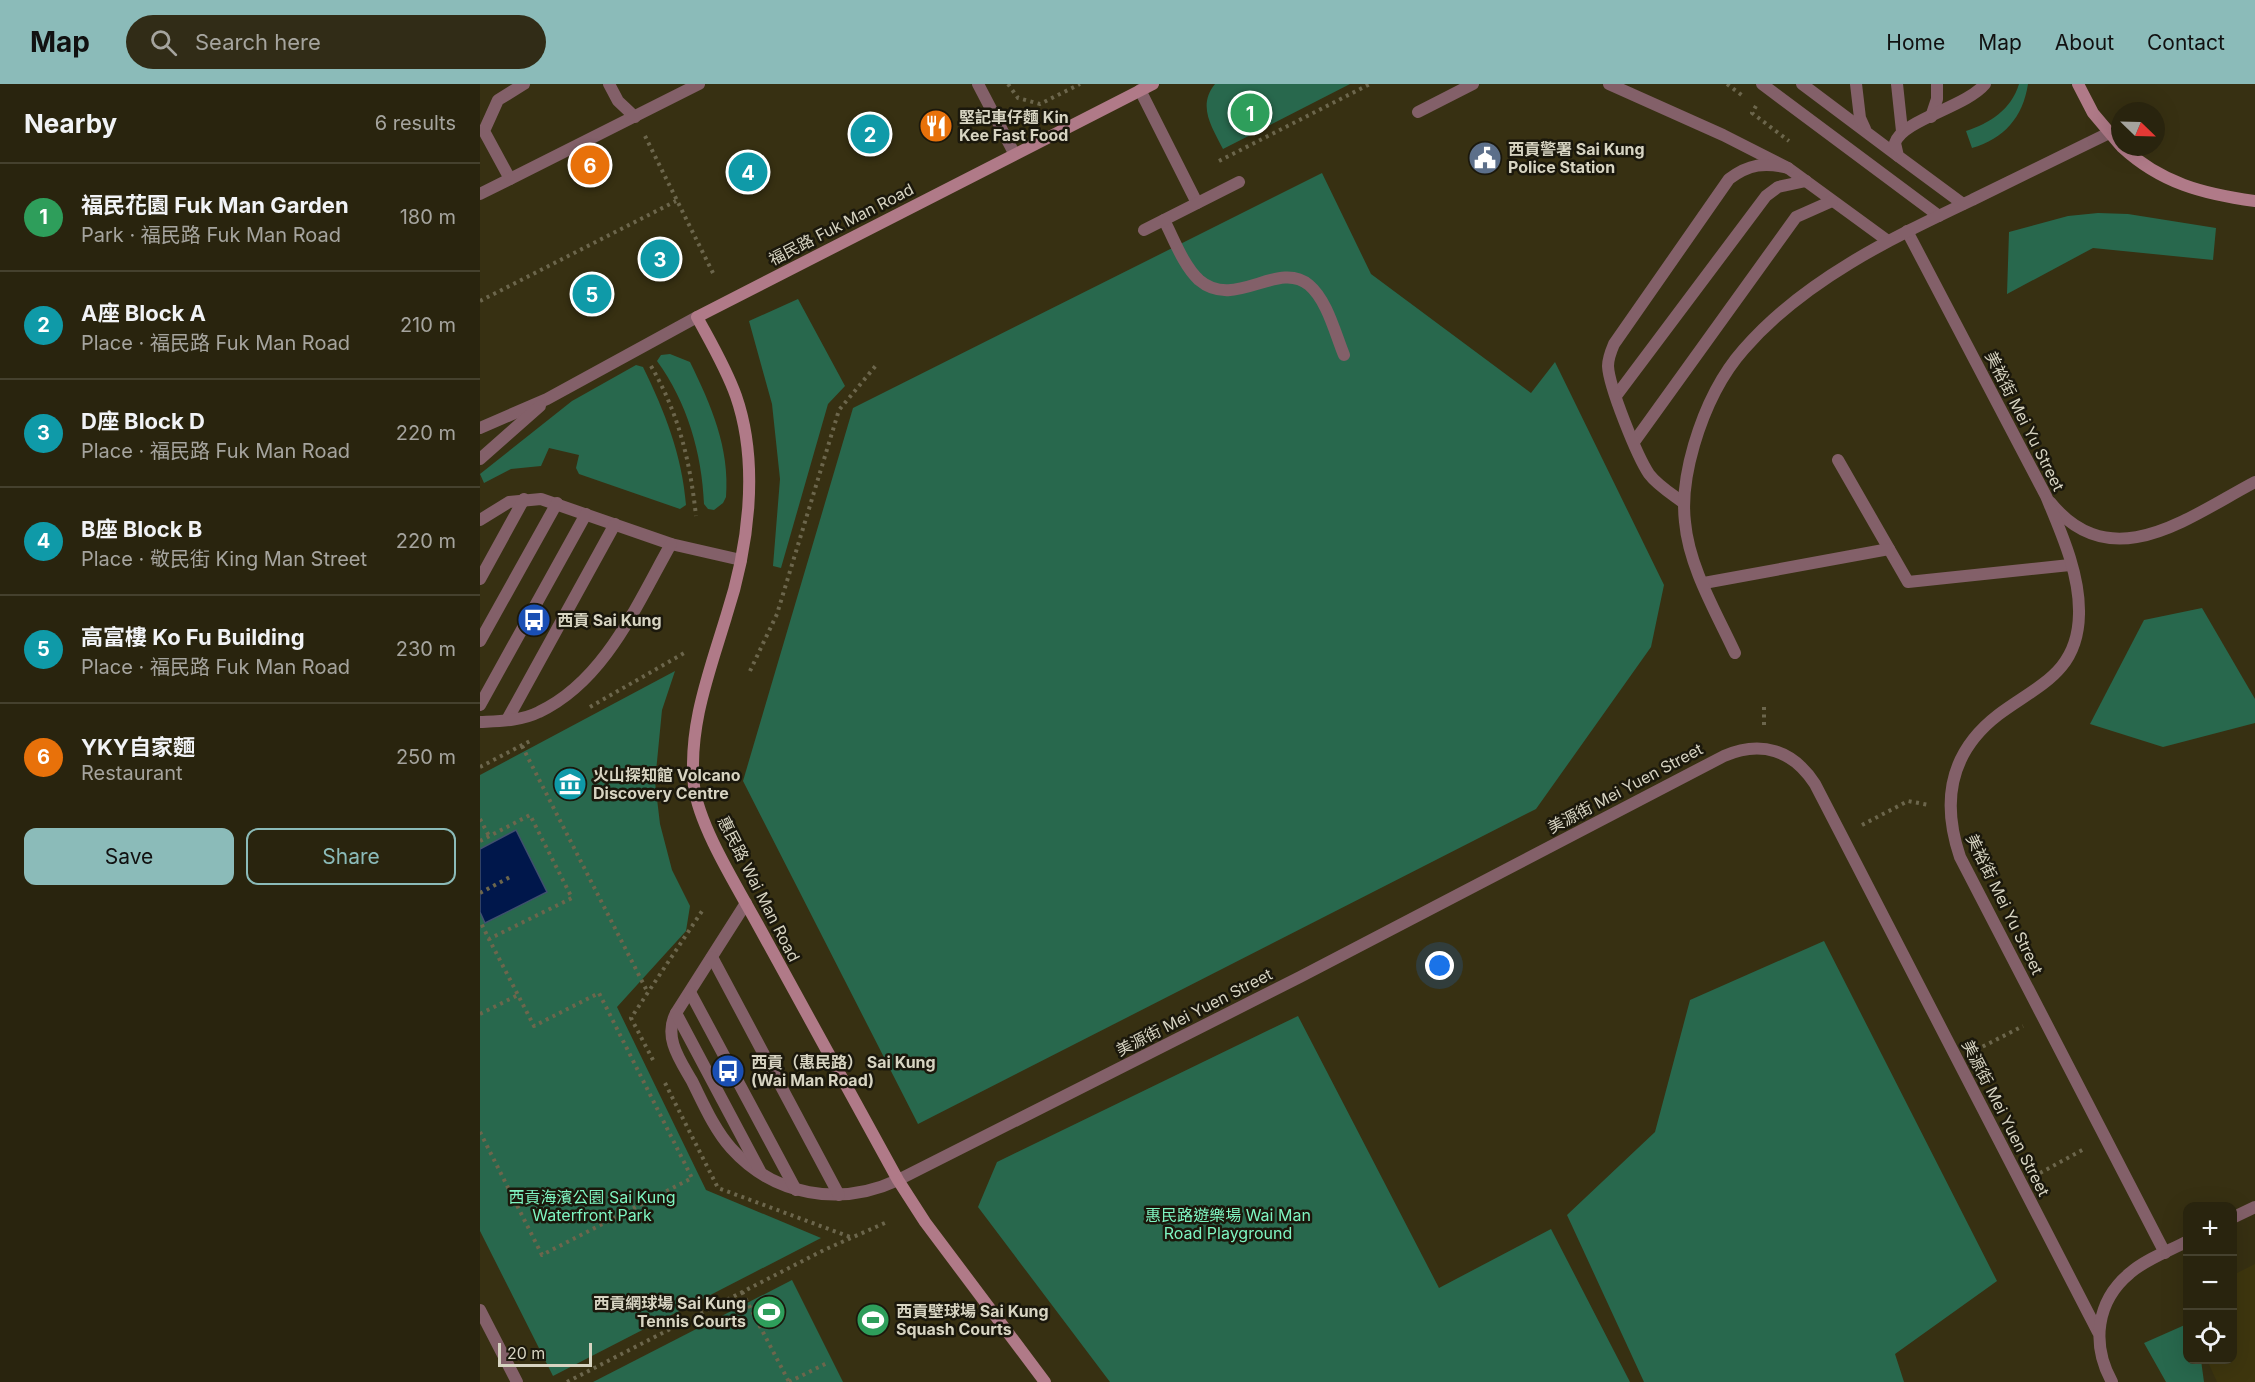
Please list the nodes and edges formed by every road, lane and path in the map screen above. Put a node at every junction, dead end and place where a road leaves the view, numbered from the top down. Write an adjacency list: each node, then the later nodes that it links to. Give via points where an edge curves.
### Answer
1 (524, 84): 34 (street, via 498,100 484,131)
2 (609, 84): 23 (street, via 618,101)
3 (699, 84): 23 (street)
4 (978, 84): 29 (street)
5 (1008, 84): 6 (path, via 1018,98 1035,104)
6 (1080, 84)
7 (1153, 84): 20 (street, 福民路 Fuk Man Road)
8 (1370, 84): 32 (path)
9 (1473, 84): 22 (street)
10 (1609, 84): 33 (street)
11 (1727, 84): 28 (path, via 1757,106 1752,113)
12 (1762, 84): 43 (street)
13 (1802, 84): 21 (street)
14 (1816, 84): 21 (street)
15 (1856, 84): 27 (street, via 1860,118)
16 (1897, 84): 25 (street)
17 (1937, 84): 24 (street)
18 (1985, 84): 24 (street, via 1968,99)
19 (2078, 84): 26 (street)
20 (1140, 90): 29 (street, 福民路 Fuk Man Road); 41 (street)
21 (1827, 102): 27 (street)
22 (1418, 111)
23 (635, 117): 34 (street); 38 (path)
24 (1931, 117): 25 (street)
25 (1902, 131): 30 (street, via 1895,143)
26 (2109, 133): 42 (street)
27 (1871, 135): 30 (street)
28 (1794, 145)
29 (1014, 153): 50 (street, 福民路 Fuk Man Road)
30 (1898, 156): 42 (street)
31 (2132, 156): 40 (street, via 2172,182 2195,191)
32 (1218, 161)
33 (1788, 168): 35 (street); 54 (street, via 1757,164 1730,179 1614,344 1608,368)
34 (510, 179): 37 (street)
35 (1806, 181): 39 (street); 54 (street, via 1778,187 1766,196)
36 (1239, 182): 41 (street)
37 (480, 194)
38 (676, 201): 48 (path); 49 (path)
39 (1832, 201): 47 (street); 57 (street, via 1796,217)
40 (2255, 201)
41 (1197, 203): 44 (street)
42 (1963, 204): 43 (street)
43 (1939, 216): 46 (street)
44 (1164, 220): 45 (street); 52 (street, via 1190,269 1215,289 1231,292 1285,277 1299,278 1310,285 1319,296)
45 (1144, 230)
46 (1907, 231): 47 (street); 61 (street, 美裕街 Mei Yu Street)
47 (1888, 241): 63 (street, via 1802,296 1743,350 1719,384 1701,422 1689,462)
48 (713, 273)
49 (480, 301)
50 (697, 317): 51 (street, 福民路 Fuk Man Road); 71 (street, 惠民路 Wai Man Road, via 736,397 745,435 748,500)
51 (640, 346): 55 (street, 福民路 Fuk Man Road); 66 (path, via 677,417 690,465)
52 (1344, 355)
53 (878, 363): 77 (path, via 839,410 777,614)
54 (1616, 396): 57 (street)
55 (547, 399): 56 (street, 福民路 Fuk Man Road); 58 (street, 福民路 Fuk Man Road)
56 (480, 428)
57 (1634, 442): 63 (street, via 1647,472)
58 (480, 459)
59 (1838, 460): 70 (street)
60 (2255, 482): 61 (street, via 2163,530 2133,539 2086,532 2059,513)
61 (2046, 496): 72 (street, 美裕街 Mei Yu Street)
62 (524, 499): 64 (street); 67 (street, via 494,509); 73 (street)
63 (1684, 502): 74 (street, via 1685,523)
64 (557, 503): 65 (street); 75 (street)
65 (586, 514): 68 (street); 78 (street)
66 (696, 516)
67 (480, 520)
68 (615, 524): 69 (street); 79 (street)
69 (671, 544): 71 (street); 79 (street, via 593,671 538,713)
70 (1889, 549): 72 (street, via 1908,582); 74 (street)
71 (741, 560): 89 (street, 惠民路 Wai Man Road, via 692,742 694,788 708,829)
72 (2070, 565): 82 (street, 美裕街 Mei Yu Street, via 2079,615 2071,650 2050,680 2000,714 1970,743 1951,785)
73 (480, 579)
74 (1704, 583): 76 (street)
75 (480, 641)
76 (1735, 653)
77 (750, 671)
78 (480, 705)
79 (507, 720): 80 (street)
80 (480, 722)
81 (522, 746): 93 (path)
82 (1949, 809): 85 (path, via 1908,801); 98 (street, 美裕街 Mei Yu Street, via 1960,856)
83 (480, 819): 84 (path)
84 (489, 836): 86 (path); 91 (path, via 530,815 572,898)
85 (1842, 836): 99 (street, 美源街 Mei Yuen Street); 103 (street, 美源街 Mei Yuen Street, via 1811,777 1793,758 1765,748 1737,750)
86 (480, 841)
87 (510, 877): 88 (path)
88 (480, 893)
89 (746, 903): 92 (street); 103 (street, 惠民路 Wai Man Road)
90 (480, 921): 91 (path)
91 (489, 939): 95 (path)
92 (712, 957): 94 (street); 106 (street)
93 (647, 991)
94 (690, 992): 96 (street); 105 (street)
95 (518, 994): 97 (path); 100 (path, via 534,1026 599,993 692,1178 542,1255)
96 (676, 1013): 102 (street); 102 (street, 美源街 Mei Yuen Street, via 672,1041 681,1062 730,1146)
97 (480, 1014)
98 (2042, 1016): 99 (path); 101 (street, 美裕街 Mei Yu Street)
99 (1958, 1060): 104 (street, 美源街 Mei Yuen Street)
100 (480, 1132)
101 (2105, 1138): 104 (path); 111 (street, 美裕街 Mei Yu Street)
102 (762, 1174): 105 (street, 美源街 Mei Yuen Street)
103 (898, 1180): 106 (street, 美源街 Mei Yuen Street, via 867,1192); 121 (street, 惠民路 Wai Man Road)
104 (2021, 1183): 116 (street, 美源街 Mei Yuen Street)
105 (796, 1190): 106 (street, 美源街 Mei Yuen Street)
106 (839, 1195)
107 (2255, 1207): 108 (street)
108 (2237, 1216)
109 (887, 1222): 112 (path)
110 (2183, 1243): 111 (street)
111 (2165, 1253): 116 (street, via 2131,1271 2119,1283 2105,1306)
112 (742, 1292): 119 (path); 120 (path)
113 (936, 1307): 115 (path)
114 (480, 1310): 118 (street)
115 (931, 1310)
116 (2098, 1332): 122 (street, via 2103,1366)
117 (829, 1362): 120 (path)
118 (517, 1382)
119 (567, 1382)
120 (789, 1382)
121 (1045, 1382)
122 (2112, 1382)

